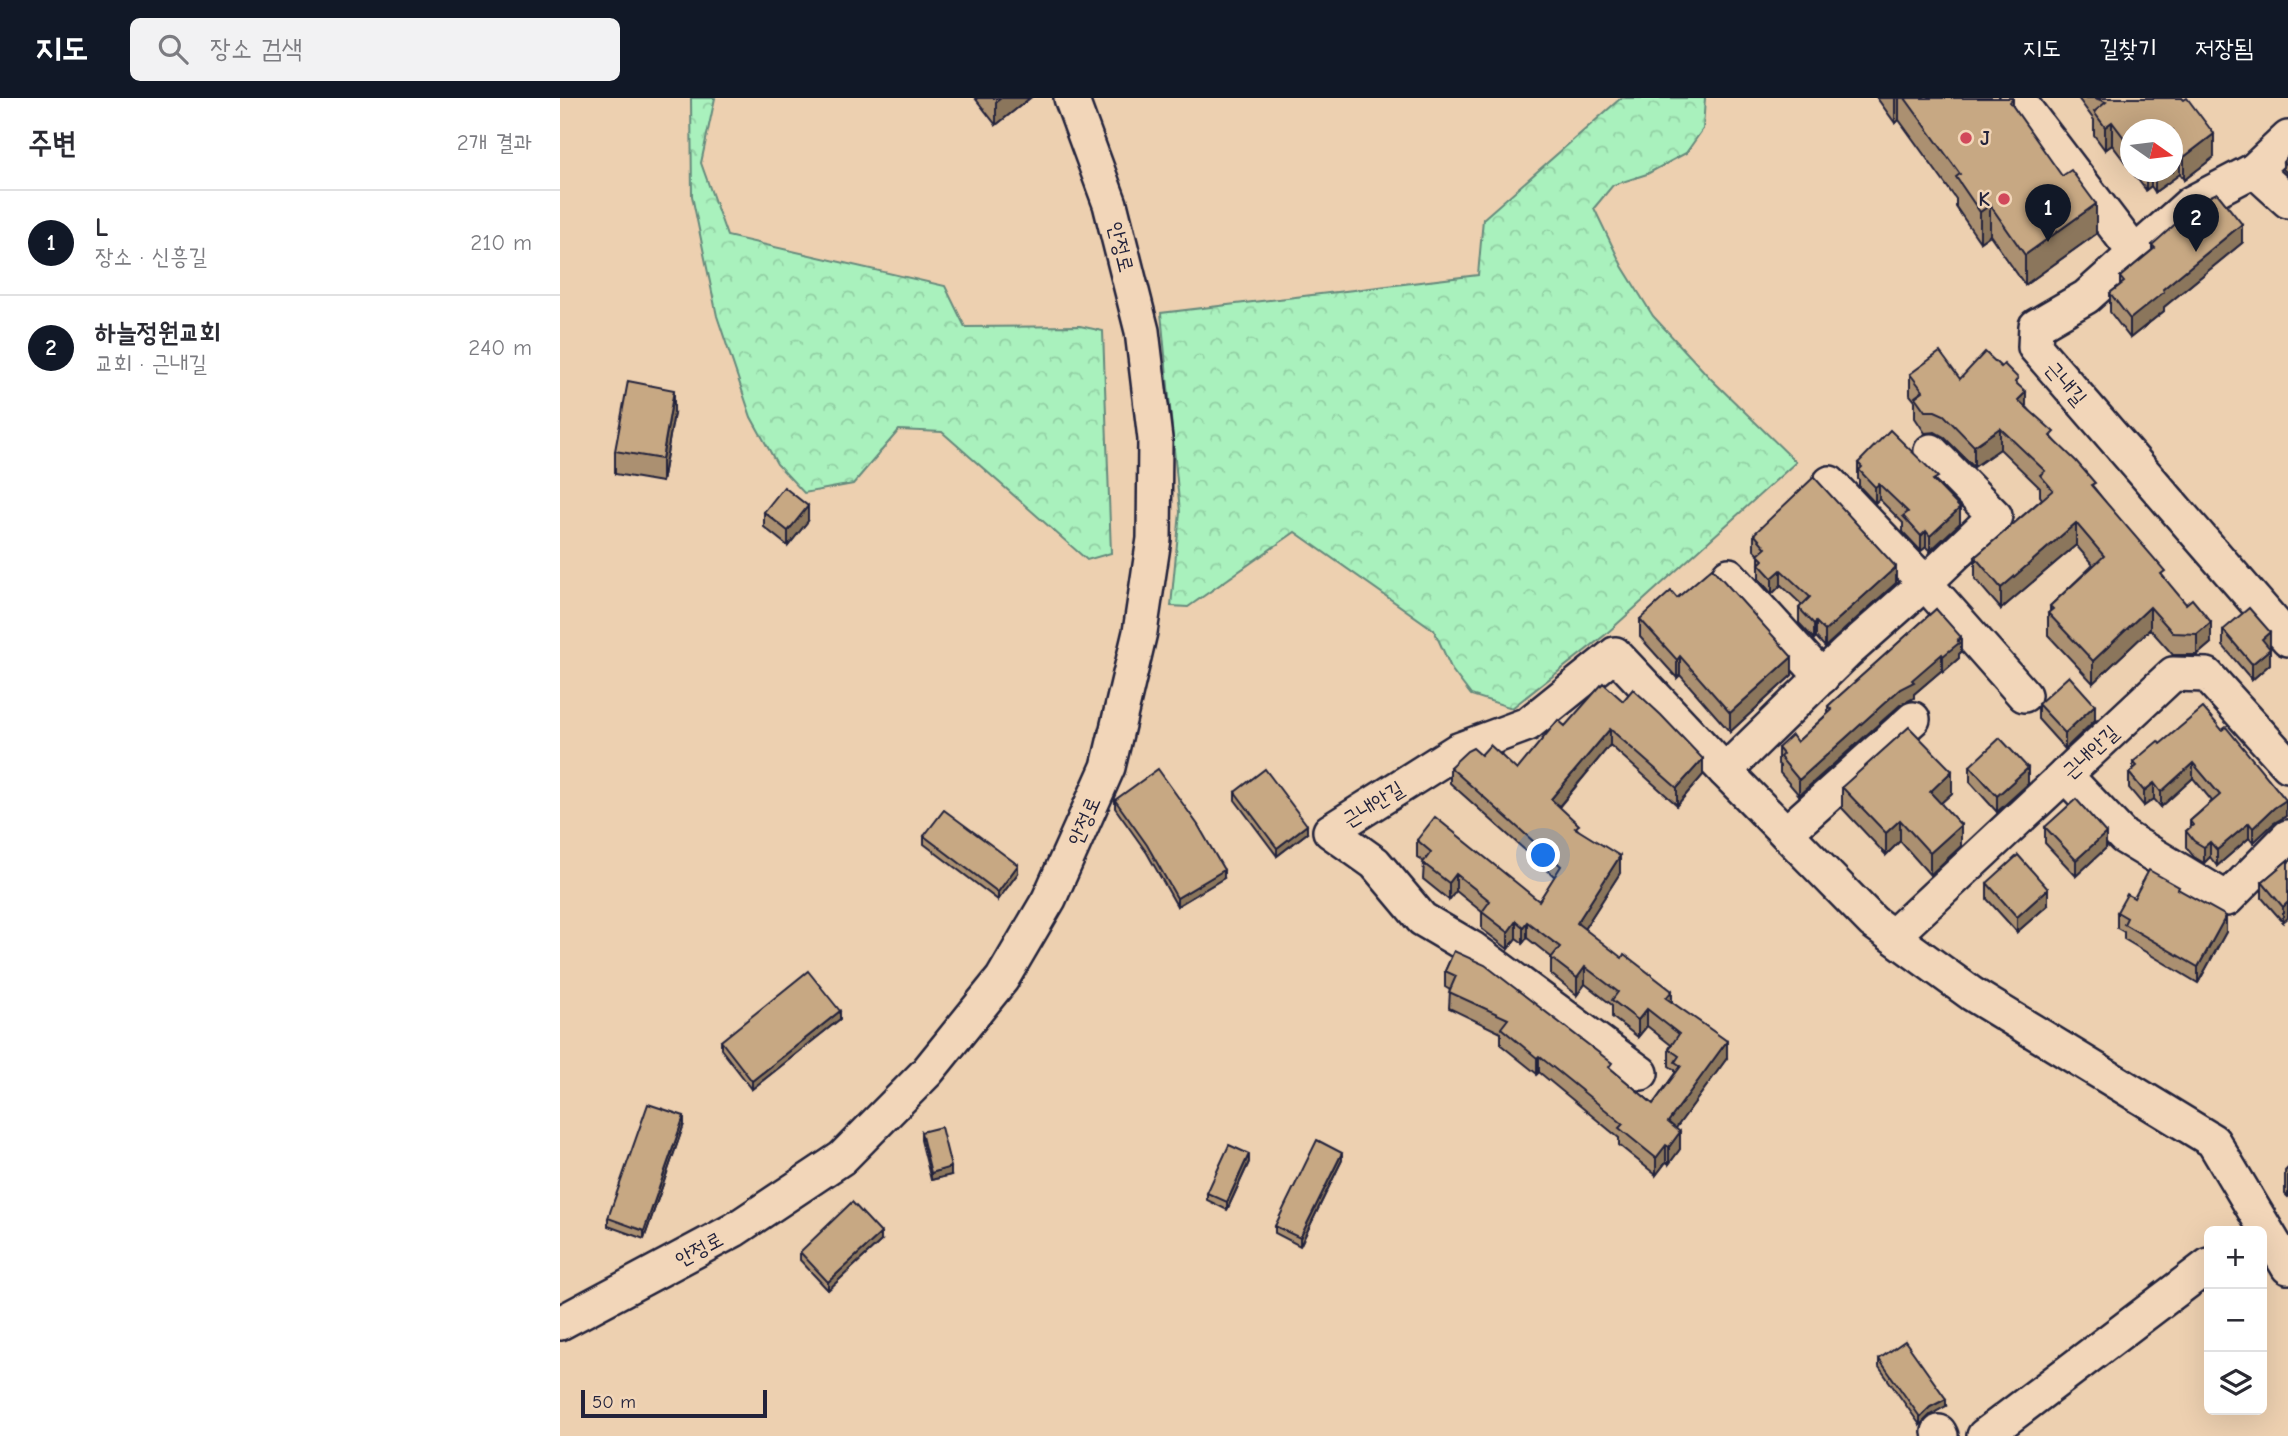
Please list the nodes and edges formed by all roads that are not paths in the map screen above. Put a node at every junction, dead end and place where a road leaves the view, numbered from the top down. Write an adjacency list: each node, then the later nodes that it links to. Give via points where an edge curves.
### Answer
1 (1071, 98): 26 (street, 안정로, via 1110,204 1142,331 1155,439 1154,540 1140,632 1108,766 1049,899 1002,979 927,1072 842,1158 734,1230)
2 (2017, 98): 6 (street)
3 (2288, 138): 4 (street, 근내길)
4 (2254, 170): 5 (street); 6 (street, 근내길, via 2190,203)
5 (2288, 201)
6 (2134, 252): 11 (street, 근내길, via 2086,297 2036,326 2035,347)
7 (1931, 451): 10 (street, via 1995,516)
8 (1830, 483): 10 (street)
9 (1729, 575): 12 (street)
10 (1925, 583): 12 (street); 13 (street)
11 (2288, 639)
12 (1822, 677): 16 (street)
13 (2024, 695)
14 (1913, 719): 18 (street)
15 (2288, 765): 17 (street, 근내안길, via 2207,675 2173,674)
16 (1725, 771): 18 (street, 근내안길); 21 (street, 근내안길, via 1615,654 1528,724 1458,750 1330,831 1375,863 1422,919 1473,949)
17 (2065, 775): 19 (street, via 2124,837 2227,899); 20 (street, 근내안길)
18 (1786, 833): 20 (street, 근내안길, via 1873,922)
19 (2288, 837)
20 (1893, 936): 22 (street, 근내안길, via 1972,994 2213,1141)
21 (1641, 1073)
22 (2257, 1226)
23 (2267, 1240): 24 (street, 근내안길)
24 (2288, 1267)
25 (2204, 1269): 27 (street)
26 (560, 1322)
27 (1984, 1436)

